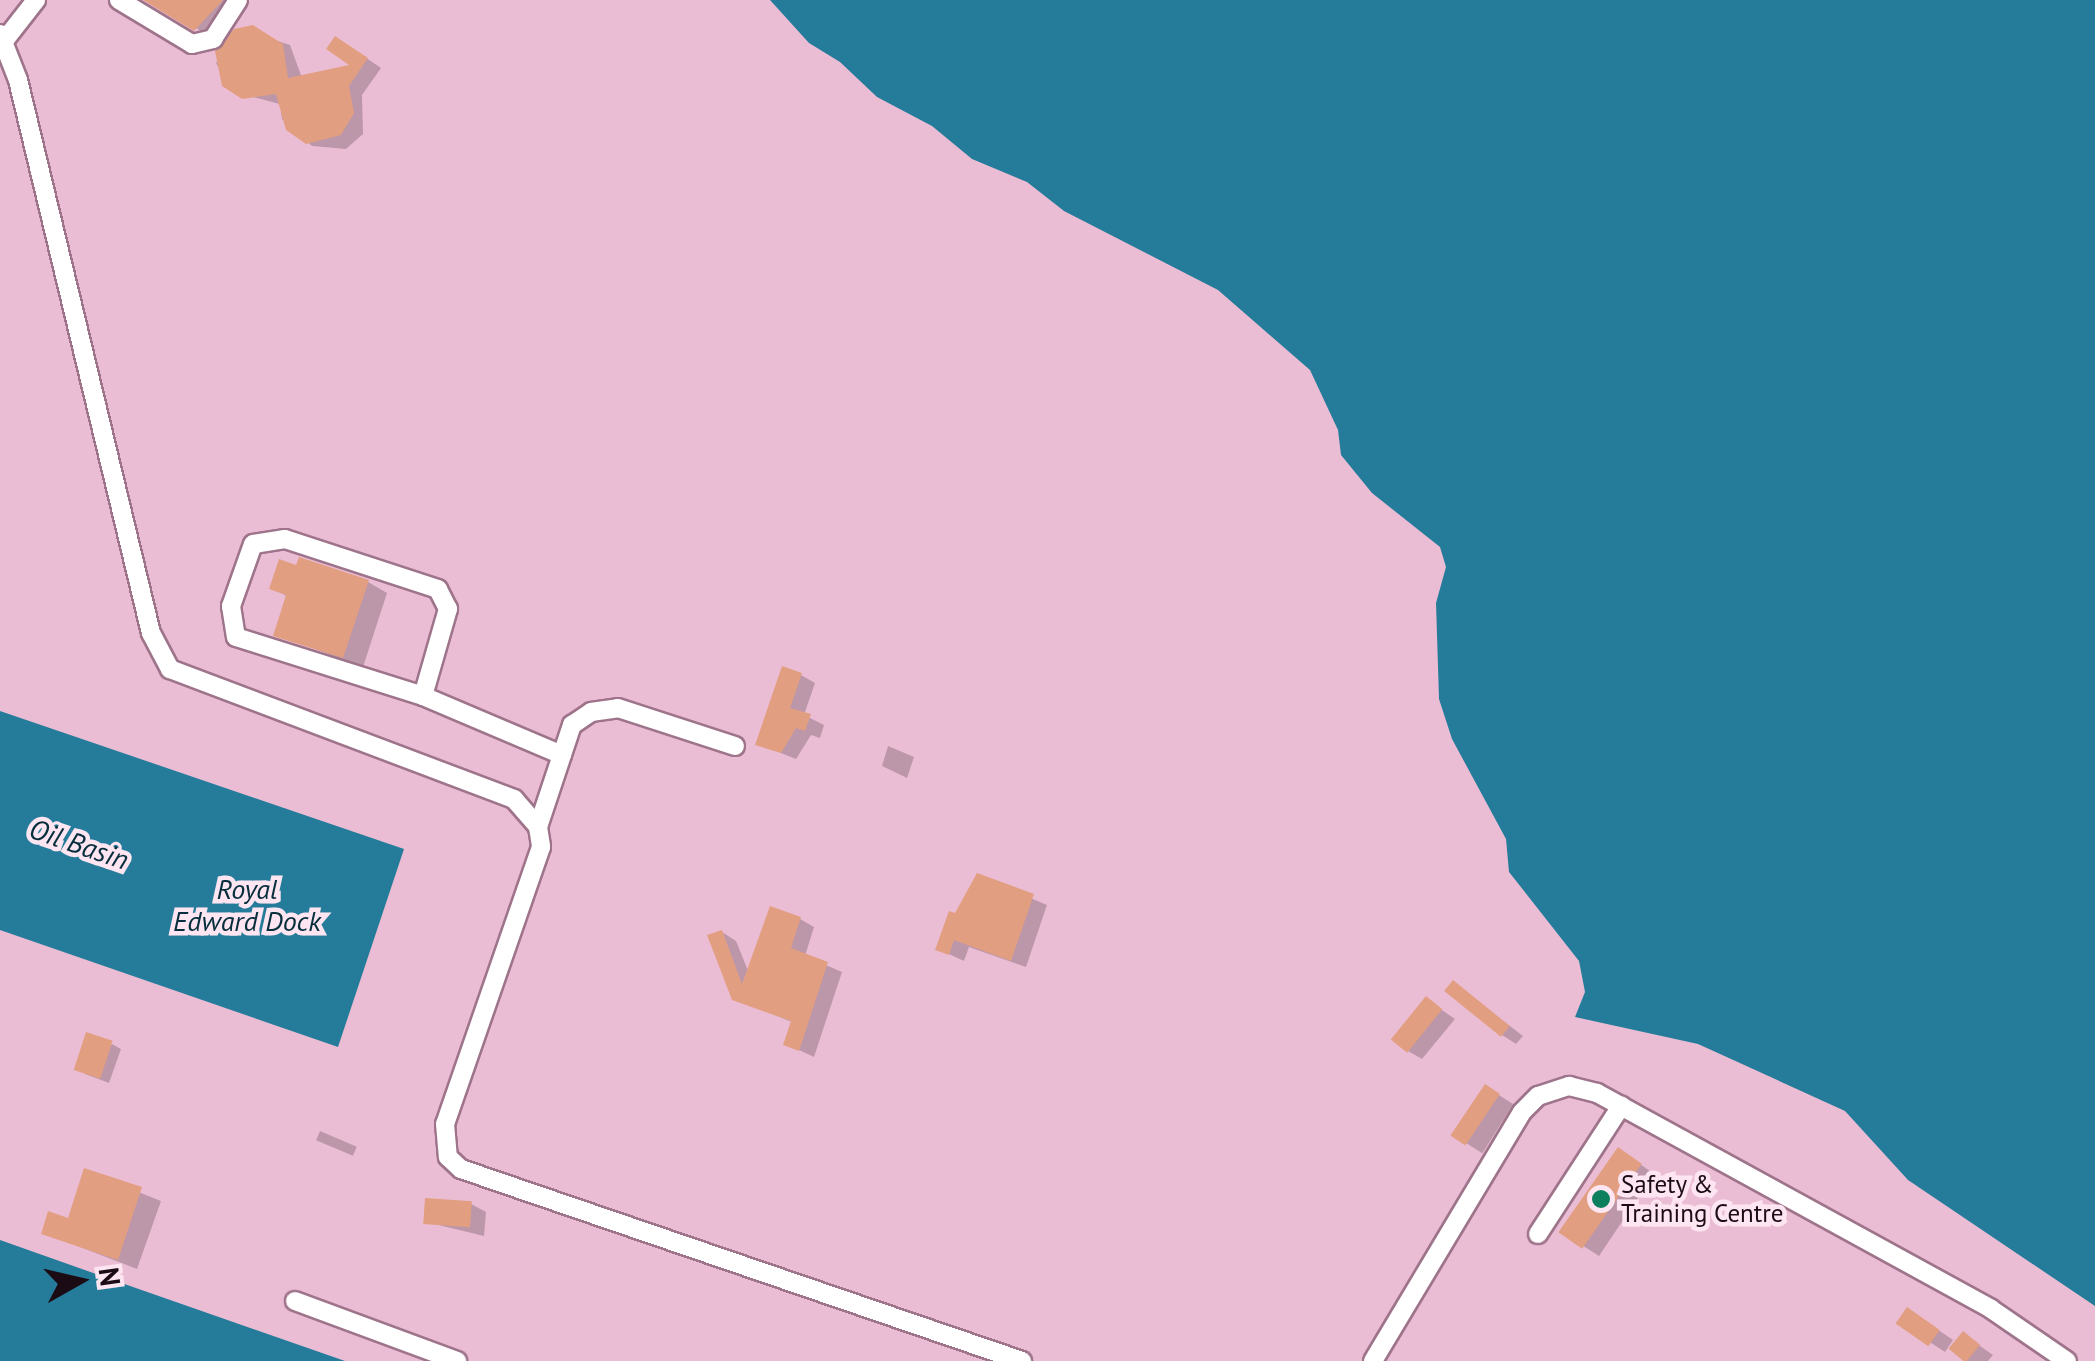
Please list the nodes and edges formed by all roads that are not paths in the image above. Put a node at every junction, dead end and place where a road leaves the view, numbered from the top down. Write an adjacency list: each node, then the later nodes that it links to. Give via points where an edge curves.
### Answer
1 (36, 0): 4 (lane)
2 (119, 0): 3 (lane, via 192,44 214,39)
3 (238, 0)
4 (2, 37): 8 (lane, via 151,633 170,669 514,798)
5 (422, 696): 5 (lane, via 236,637 231,606 254,544 284,539 438,590 448,609); 7 (lane)
6 (736, 746): 7 (lane, via 618,708 591,712 572,725)
7 (562, 754): 8 (lane)
8 (538, 827): 13 (lane, via 541,847 445,1124 448,1157 461,1168)
9 (1620, 1106): 10 (lane); 14 (lane, via 1569,1086 1530,1103); 15 (lane, via 1991,1309)
10 (1538, 1234)
11 (295, 1302): 12 (lane)
12 (457, 1361)
13 (1022, 1361)
14 (1373, 1361)
15 (2068, 1361)

